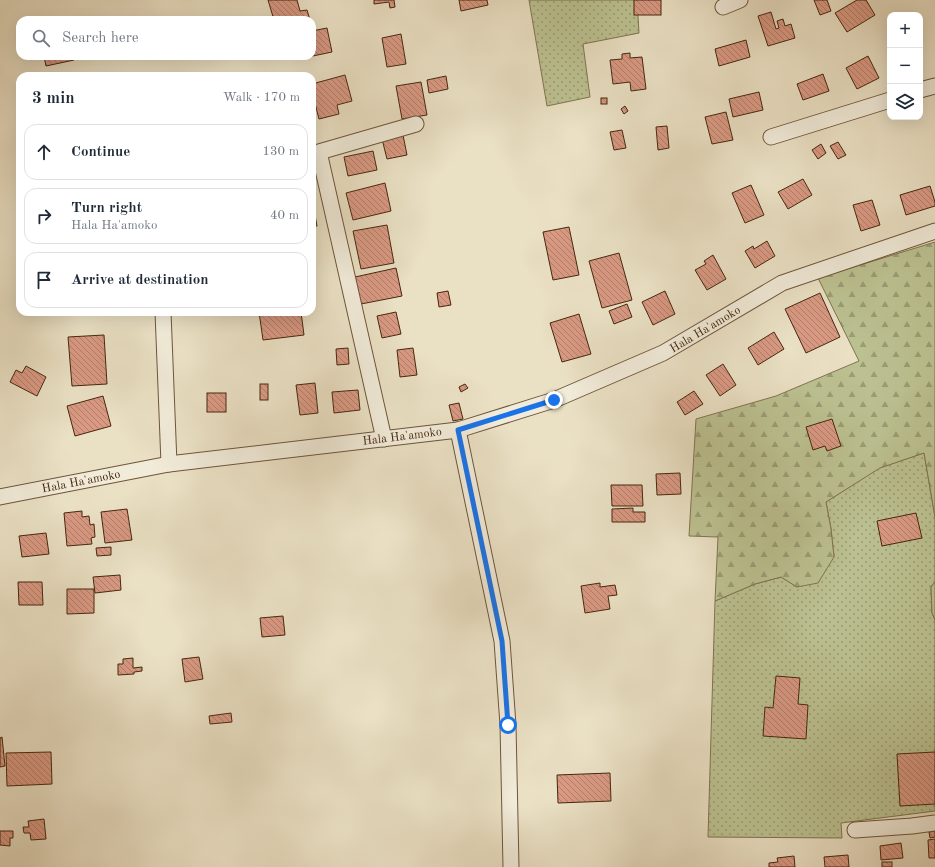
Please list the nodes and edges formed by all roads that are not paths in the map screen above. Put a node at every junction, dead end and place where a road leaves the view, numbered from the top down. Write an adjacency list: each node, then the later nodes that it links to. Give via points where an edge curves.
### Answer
1 (740, 0): 2 (street)
2 (724, 7)
3 (935, 86): 4 (street)
4 (923, 89)
5 (887, 101): 7 (street)
6 (416, 124): 11 (street, via 319,152)
7 (771, 137)
8 (935, 231): 10 (street, Hala Ha'amoko, via 782,283 663,353 554,400)
9 (163, 316): 12 (street)
10 (458, 430): 11 (street, Hala Ha'amoko); 16 (street, via 502,641 508,725)
11 (384, 438): 12 (street, Hala Ha'amoko)
12 (169, 464): 13 (street, Hala Ha'amoko)
13 (0, 497)
14 (935, 823): 15 (street)
15 (855, 830)
16 (511, 867)

